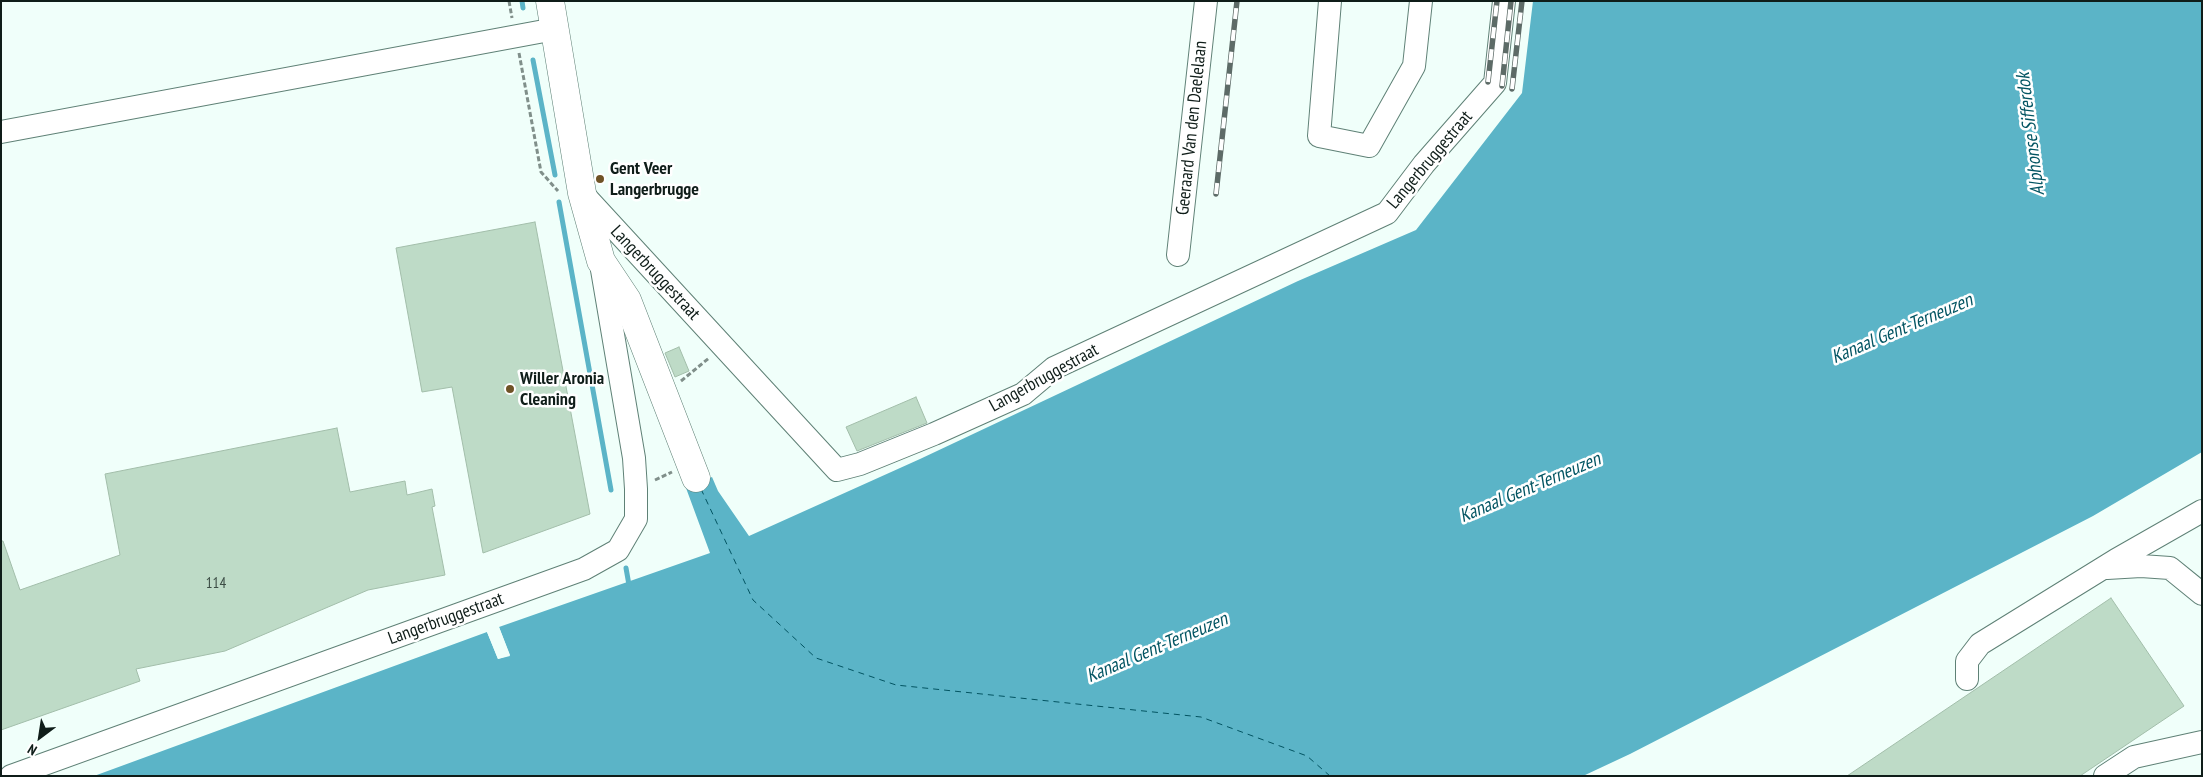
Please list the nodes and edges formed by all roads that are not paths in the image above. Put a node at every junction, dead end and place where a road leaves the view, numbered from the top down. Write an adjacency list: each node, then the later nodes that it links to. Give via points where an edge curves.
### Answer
1 (550, 1): 6 (main road, Langerbruggestraat)
2 (1206, 1): 9 (street, Geeraard Van den Daelelaan)
3 (1330, 1): 4 (street, via 1319,136 1369,146 1414,66)
4 (1421, 1)
5 (1504, 1): 8 (street, Langerbruggestraat, via 1495,83 1424,164 1387,213 1054,368 1023,394 934,434 837,470 722,346)
6 (555, 29): 7 (street); 8 (main road, Langerbruggestraat)
7 (1, 132)
8 (573, 194): 10 (main road, Langerbruggestraat)
9 (1178, 256)
10 (601, 261): 11 (main road, via 627,300); 17 (street, Langerbruggestraat, via 634,458 636,488 636,519 618,550 584,569)
11 (696, 478)
12 (2202, 511): 13 (street)
13 (2104, 568): 14 (street, via 2170,568); 15 (street, via 1980,644 1967,661)
14 (2202, 594)
15 (1967, 678)
16 (2202, 742): 18 (street, via 2134,757)
17 (12, 776)
18 (2105, 776)

